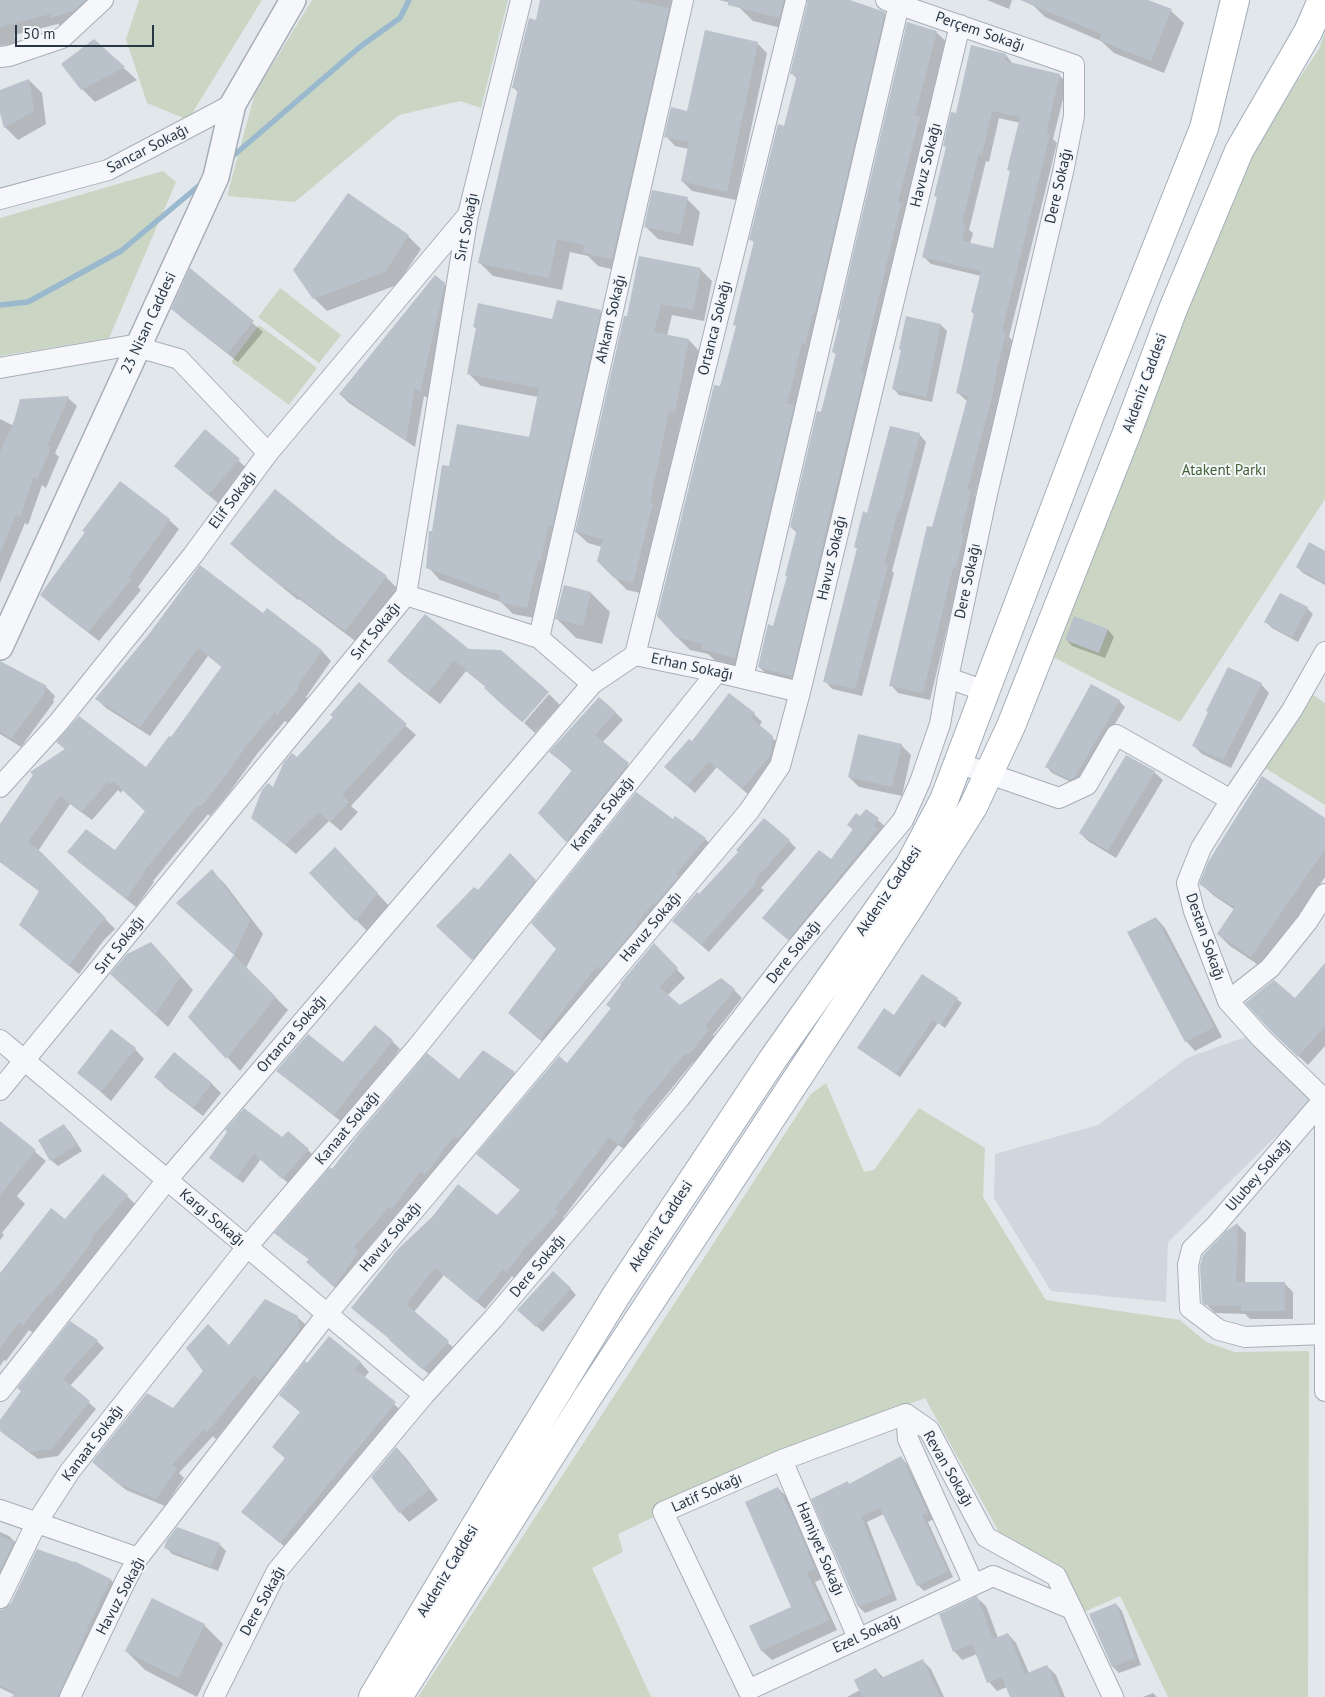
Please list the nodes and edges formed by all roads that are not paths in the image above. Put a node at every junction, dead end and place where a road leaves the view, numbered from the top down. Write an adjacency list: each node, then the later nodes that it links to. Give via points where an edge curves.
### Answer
1 (103, 0): 10 (street, via 62,38)
2 (293, 0): 12 (street, 23 Nisan Caddesi)
3 (521, 0): 14 (street, Sırt Sokağı)
4 (683, 0): 19 (street, Ahkam Sokağı)
5 (796, 0): 22 (street, Ortanca Sokağı)
6 (1234, 0): 27 (main road, Akdeniz Caddesi, via 1204,128)
7 (1322, 0): 30 (main road, Akdeniz Caddesi, via 1308,32 1239,151 1172,309 1011,726)
8 (892, 2): 9 (street, Perçem Sokağı); 24 (street)
9 (960, 25): 11 (street, Perçem Sokağı); 28 (street, Havuz Sokağı)
10 (0, 57)
11 (1074, 65): 25 (street, Dere Sokağı, via 1074,116 1063,172 986,494)
12 (233, 104): 13 (street, Sancar Sokağı, via 108,170); 15 (street, 23 Nisan Caddesi, via 216,177)
13 (0, 199)
14 (468, 215): 17 (street, Elif Sokağı); 18 (street, Sırt Sokağı)
15 (139, 344): 16 (street); 17 (street, via 179,359); 20 (street, 23 Nisan Caddesi)
16 (0, 368)
17 (268, 453): 31 (street, Elif Sokağı, via 193,555 58,723)
18 (406, 594): 19 (street); 36 (street, Sırt Sokağı)
19 (539, 638): 26 (street)
20 (0, 647)
21 (1325, 652): 32 (street, Destan Sokağı, via 1292,710)
22 (635, 655): 23 (street, Erhan Sokağı); 26 (street, Erhan Sokağı)
23 (716, 672): 24 (street, Erhan Sokağı); 40 (street, Kanaat Sokağı, via 418,1046)
24 (743, 678): 28 (street, Erhan Sokağı)
25 (948, 678): 27 (street); 45 (street, Dere Sokağı, via 940,724 903,820 789,956 679,1098 493,1319)
26 (592, 684): 39 (street, Ortanca Sokağı)
27 (985, 691): 29 (main road, Akdeniz Caddesi)
28 (800, 692): 41 (street, Havuz Sokağı, via 780,766 749,811)
29 (958, 763): 30 (street); 58 (main road, Akdeniz Caddesi, via 944,800 909,866 773,1059 617,1294)
30 (988, 774): 32 (street, via 1058,798 1087,786 1116,735); 59 (main road, Akdeniz Caddesi, via 973,806 906,913 587,1398)
31 (0, 787)
32 (1231, 800): 34 (street, Destan Sokağı, via 1200,848 1187,883 1194,911)
33 (1325, 894): 34 (street, via 1270,968)
34 (1228, 1002): 38 (street, Destan Sokağı)
35 (0, 1040): 36 (street, Kargı Sokağı)
36 (25, 1061): 37 (street, Sırt Sokağı); 39 (street, Kargı Sokağı)
37 (0, 1090)
38 (1325, 1099): 42 (street); 42 (street, Ulubey Sokağı, via 1192,1249 1188,1265 1190,1308 1219,1330 1245,1337)
39 (167, 1180): 40 (street, Kargı Sokağı); 43 (street, Ortanca Sokağı)
40 (247, 1247): 41 (street, Kargı Sokağı); 49 (street, Kanaat Sokağı, via 70,1472)
41 (327, 1314): 45 (street, Kargı Sokağı); 50 (street, Havuz Sokağı)
42 (1325, 1334): 44 (street)
43 (0, 1391)
44 (1325, 1391)
45 (424, 1395): 57 (street, Dere Sokağı, via 277,1571)
46 (906, 1414): 47 (street, Latif Sokağı); 51 (street, Revan Sokağı, via 908,1439); 53 (street, Revan Sokağı, via 929,1430 986,1537 1056,1576)
47 (782, 1460): 54 (street, Hamiyet Sokağı); 55 (street, Latif Sokağı, via 663,1512)
48 (0, 1510): 49 (street)
49 (37, 1522): 50 (street); 52 (street, Kanaat Sokağı)
50 (138, 1558): 56 (street, Havuz Sokağı)
51 (974, 1584): 53 (street, Ezel Sokağı, via 993,1576); 54 (street, Ezel Sokağı)
52 (0, 1598)
53 (1072, 1609): 60 (street, Revan Sokağı)
54 (858, 1638): 55 (street, Ezel Sokağı)
55 (748, 1693)
56 (70, 1697)
57 (214, 1697)
58 (373, 1697)
59 (398, 1697)
60 (1113, 1697)

